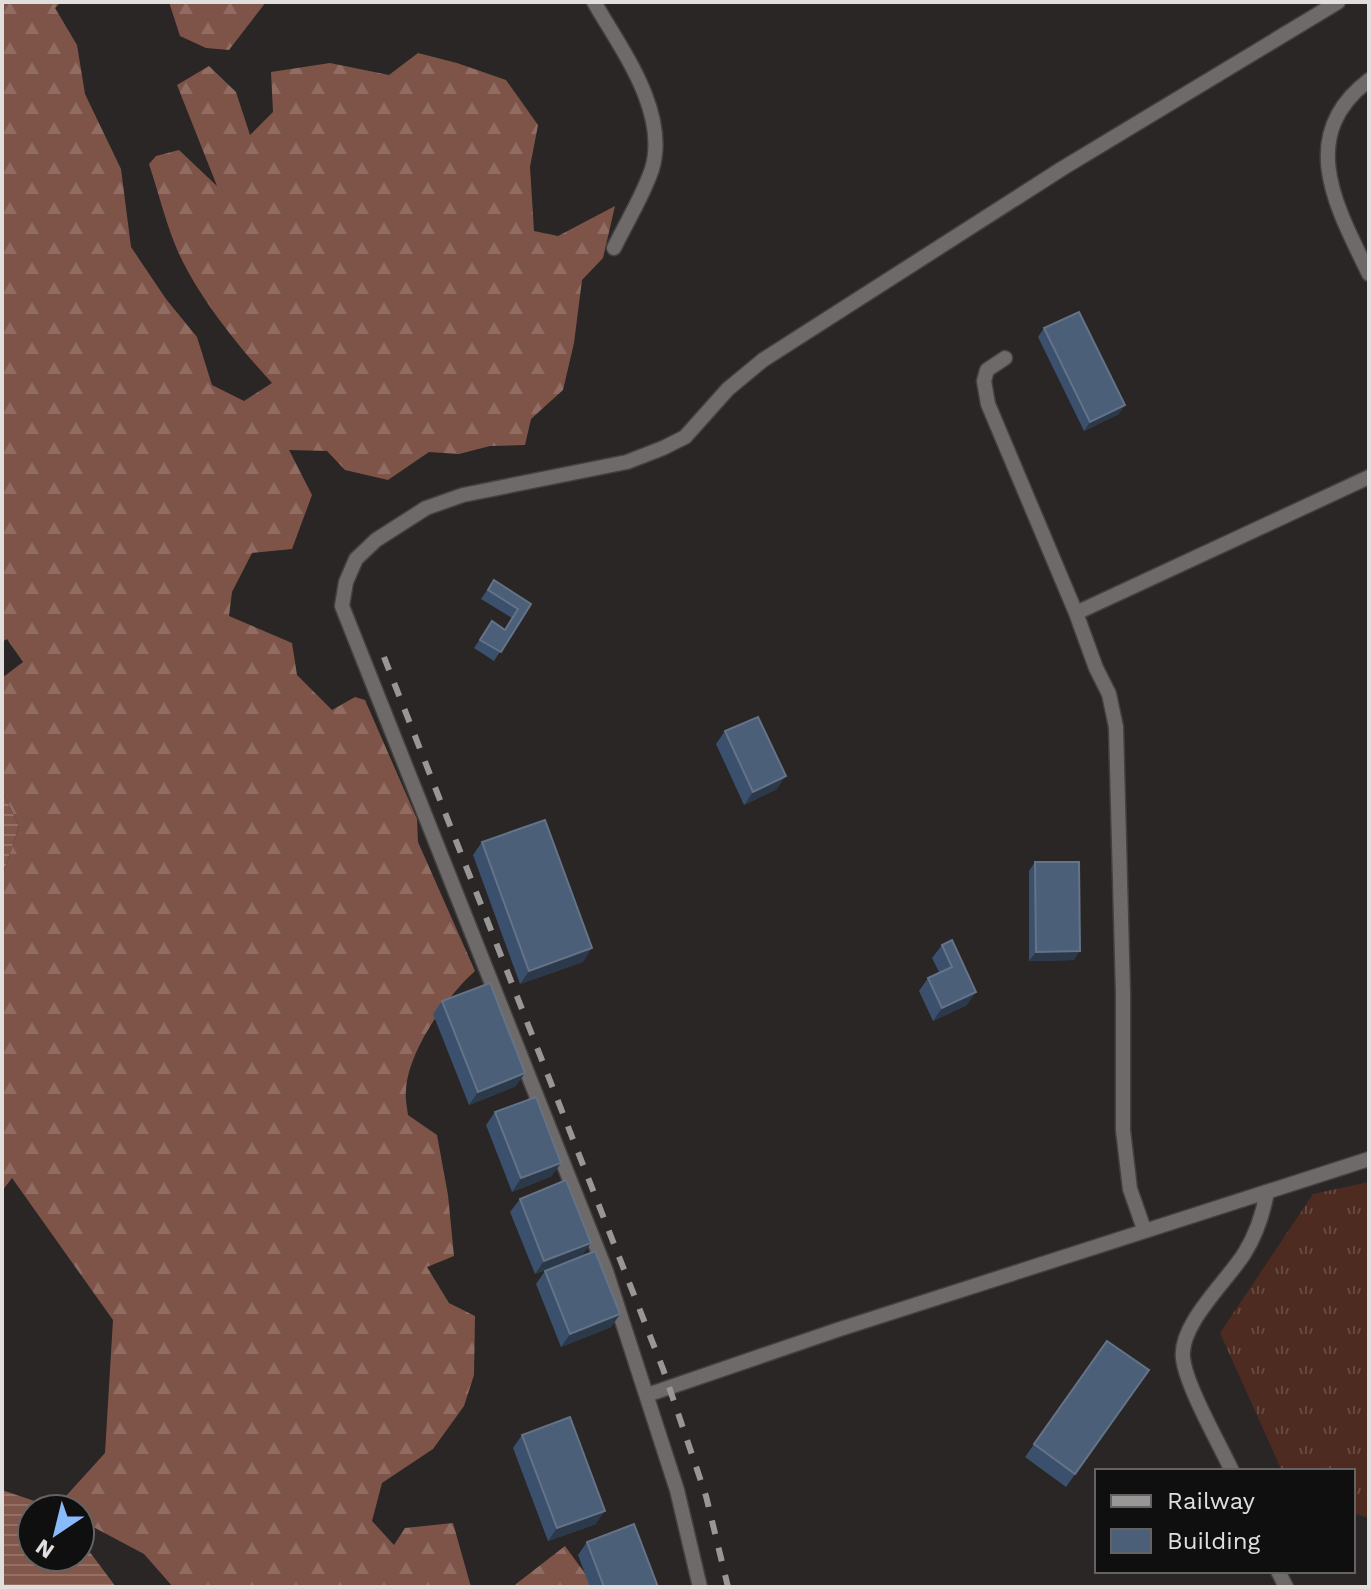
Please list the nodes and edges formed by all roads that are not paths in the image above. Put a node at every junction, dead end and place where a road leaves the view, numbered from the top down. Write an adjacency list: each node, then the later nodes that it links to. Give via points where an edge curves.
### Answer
1 (594, 2): 4 (lane, via 636,74 654,122 652,168)
2 (1338, 2): 12 (lane, via 1063,168 763,360 685,437 627,462 463,495 426,508 356,559 342,606 571,1177)
3 (1369, 80): 5 (lane, via 1340,111 1328,138 1327,157 1338,210)
4 (614, 248)
5 (1369, 274)
6 (1005, 358): 8 (lane, via 987,370 988,404)
7 (1369, 477): 8 (lane)
8 (1076, 613): 11 (lane, via 1109,694 1116,727 1123,1130 1130,1189)
9 (1369, 1159): 10 (lane)
10 (1267, 1192): 11 (lane); 13 (lane, via 1261,1221 1245,1253 1183,1341 1185,1371)
11 (1144, 1229): 12 (lane)
12 (647, 1395): 14 (lane)
13 (1231, 1469)
14 (700, 1587)

